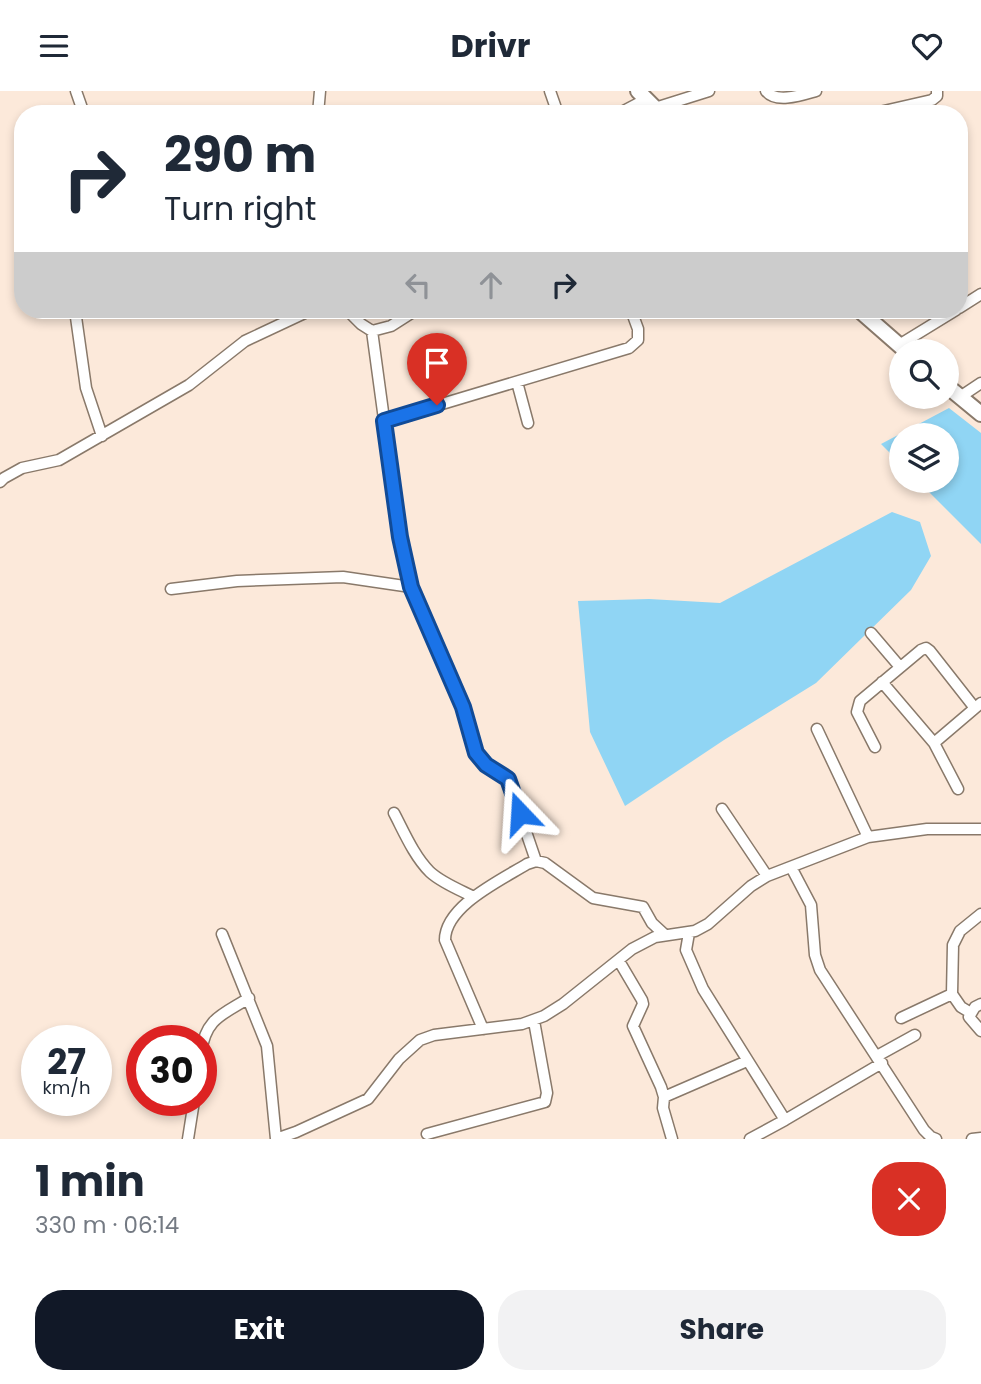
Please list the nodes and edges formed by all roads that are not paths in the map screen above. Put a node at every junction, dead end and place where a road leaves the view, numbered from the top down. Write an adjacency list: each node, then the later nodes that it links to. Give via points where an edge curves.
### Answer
1 (709, 91): 5 (street)
2 (766, 91): 3 (street, via 776,99)
3 (816, 91)
4 (937, 91): 6 (street, via 932,100)
5 (673, 105)
6 (917, 105)
7 (76, 319): 23 (street, via 86,389)
8 (292, 319): 23 (street, via 245,341 189,385)
9 (356, 319): 14 (street)
10 (402, 319): 14 (street)
11 (634, 319): 17 (street, via 638,340 629,348)
12 (869, 319): 15 (main road)
13 (944, 319): 16 (street)
14 (372, 331): 21 (street)
15 (893, 339)
16 (916, 339)
17 (517, 382): 21 (street); 22 (street)
18 (981, 383): 19 (street)
19 (960, 397): 20 (main road)
20 (981, 414)
21 (384, 421): 25 (street)
22 (528, 423)
23 (102, 436): 24 (street, via 59,460 22,468)
24 (0, 482)
25 (411, 587): 26 (street, via 364,578 323,577); 39 (street, via 463,707 476,753 508,779)
26 (171, 589)
27 (871, 633): 28 (street)
28 (900, 667): 29 (street); 30 (street, via 926,648)
29 (883, 682): 32 (street); 33 (street, via 857,707)
30 (978, 705): 32 (street)
31 (817, 729): 38 (street)
32 (934, 743): 34 (street)
33 (875, 747)
34 (958, 789)
35 (722, 809): 41 (street)
36 (394, 813): 42 (street, via 429,871)
37 (981, 829): 38 (street, via 927,829)
38 (868, 837): 40 (street)
39 (536, 861): 42 (street); 46 (street, via 593,898 643,907)
40 (791, 867): 41 (street); 58 (street, via 811,905 820,970)
41 (767, 876): 44 (street, via 708,924)
42 (474, 897): 55 (street, via 449,921 445,940)
43 (981, 914): 48 (street, via 955,938)
44 (689, 933): 46 (street); 59 (street, via 686,950 703,989)
45 (222, 934): 49 (street)
46 (665, 936): 47 (street, via 642,943)
47 (619, 961): 53 (street, via 563,1005); 60 (street, via 642,1000 633,1026)
48 (953, 994): 51 (street); 52 (street)
49 (249, 998): 54 (street); 66 (street, via 267,1047)
50 (981, 1004): 51 (street)
51 (971, 1013): 56 (street)
52 (901, 1018)
53 (534, 1021): 55 (street); 63 (street, via 545,1102)
54 (211, 1025)
55 (483, 1029): 66 (street, via 420,1040 368,1098)
56 (981, 1031)
57 (915, 1035): 58 (street)
58 (879, 1060): 62 (street); 69 (street, via 924,1130)
59 (747, 1061): 60 (street); 62 (street)
60 (664, 1097): 67 (street)
61 (192, 1116): 65 (street)
62 (785, 1120): 68 (street)
63 (426, 1133)
64 (981, 1138): 70 (street)
65 (188, 1139)
66 (276, 1139)
67 (672, 1139)
68 (750, 1139)
69 (936, 1139)
70 (972, 1139)

